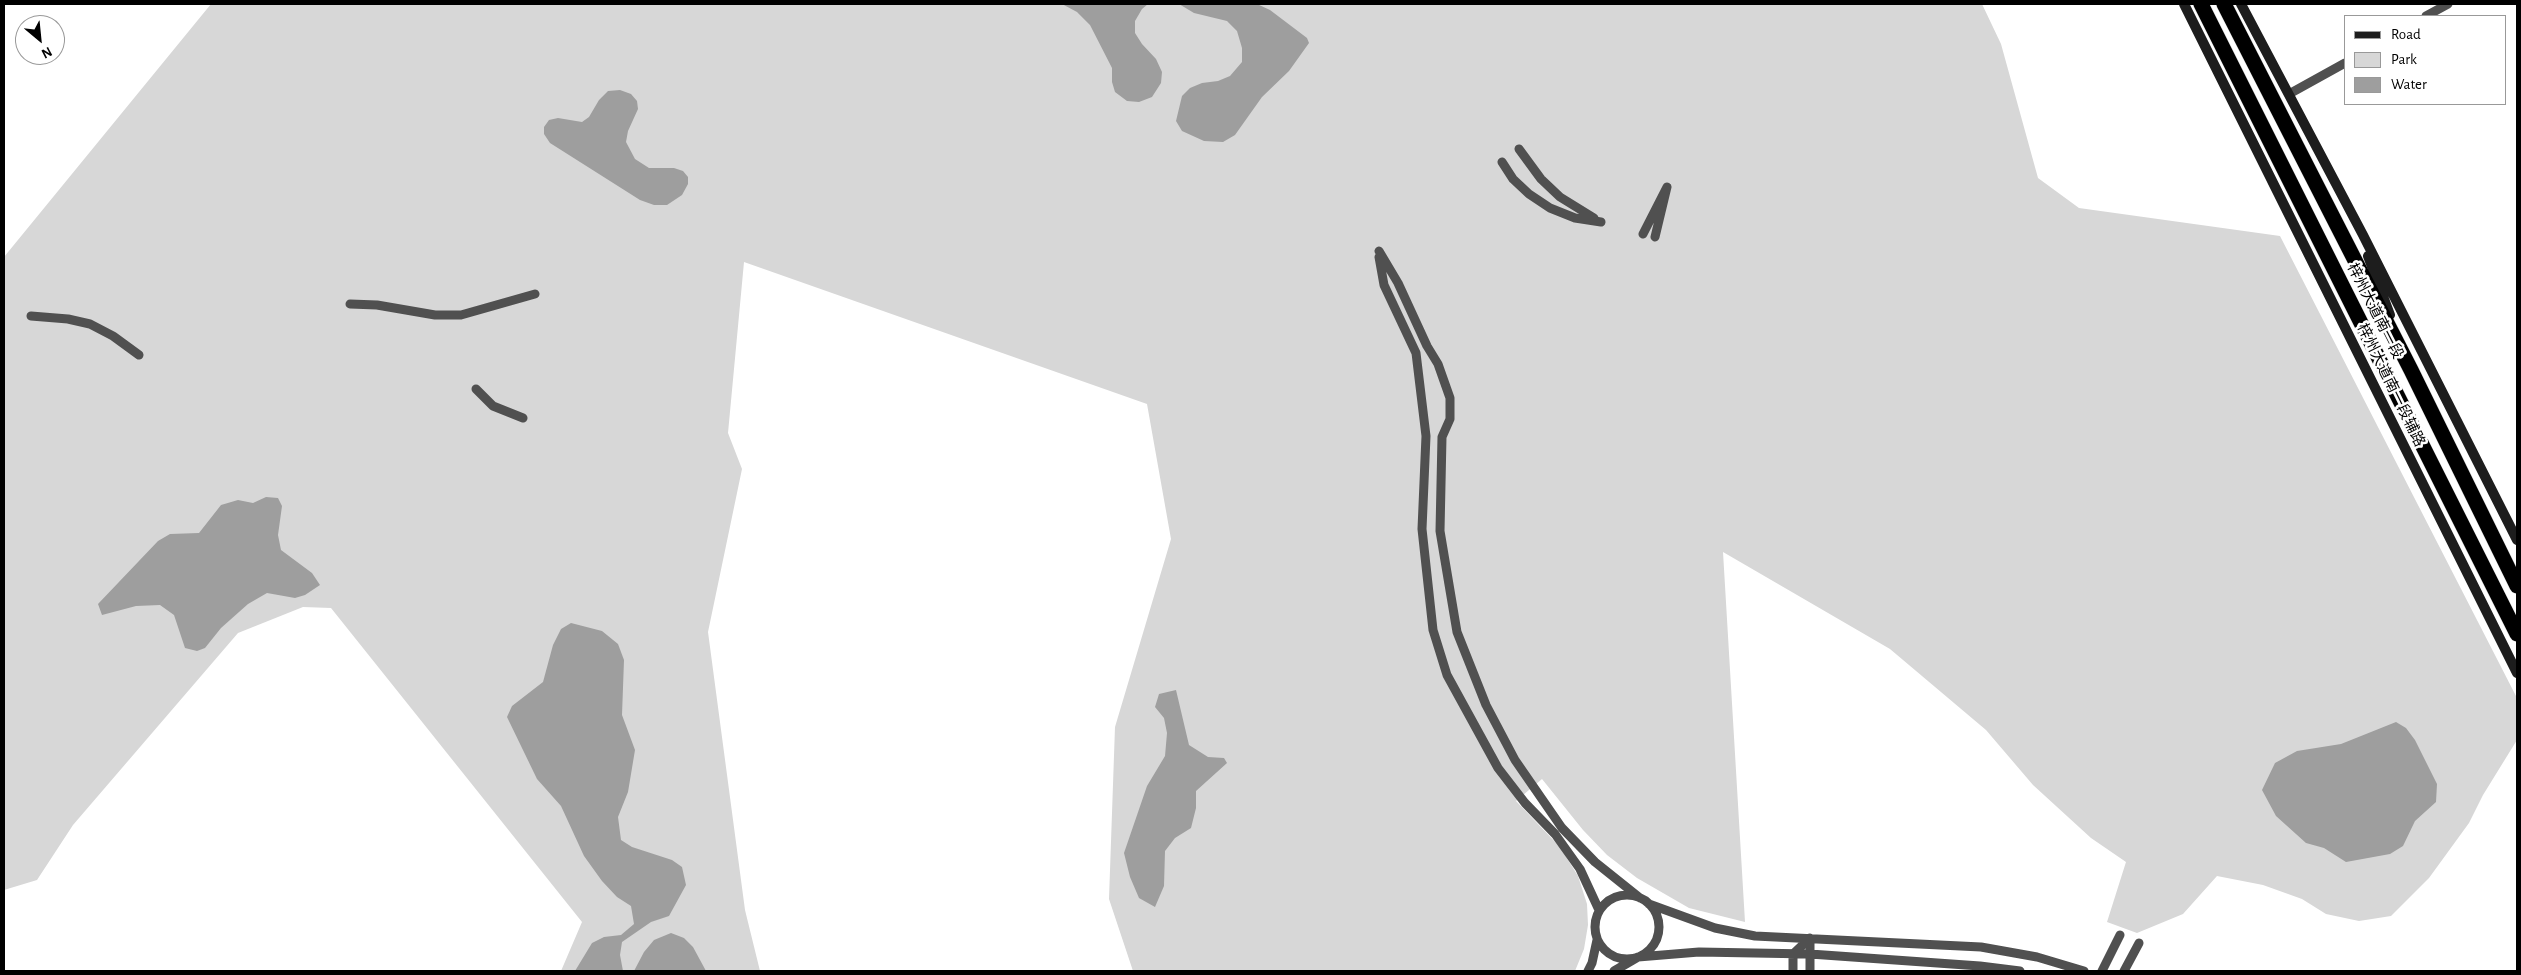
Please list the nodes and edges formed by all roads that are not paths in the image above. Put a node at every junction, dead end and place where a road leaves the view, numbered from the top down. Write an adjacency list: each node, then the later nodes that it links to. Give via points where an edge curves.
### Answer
1 (2184, 4): 24 (main road, 梓州大道南一段辅路)
2 (2201, 4): 23 (highway, 梓州大道南一段)
3 (2224, 4): 18 (highway, 梓州大道南一段)
4 (2241, 4): 8 (main road)
5 (2448, 4): 6 (street)
6 (2428, 15)
7 (2344, 63): 8 (street)
8 (2289, 94): 11 (main road)
9 (1519, 149): 10 (street, via 1541,179 1560,197 1600,222 1575,218 1550,208 1513,179)
10 (1502, 162)
11 (2350, 210): 18 (main road); 21 (main road)
12 (1643, 234): 13 (street, via 1667,187)
13 (1655, 237)
14 (535, 294): 15 (street, via 461,315 434,315 377,305)
15 (350, 304)
16 (31, 316): 17 (street, via 90,324)
17 (140, 354)
18 (2411, 370): 22 (highway, 梓州大道南一段)
19 (476, 389): 20 (street, via 492,406)
20 (522, 418)
21 (2517, 540)
22 (2517, 586)
23 (2517, 634)
24 (2517, 673)
25 (1562, 828): 26 (street); 26 (street, via 1510,752 1486,705 1457,632 1440,531 1442,437 1450,419 1450,398 1438,364 1379,251 1384,285 1416,353 1422,387 1426,436 1422,529 1432,630 1447,675 1498,768); 27 (street, via 1594,862)
26 (1555, 834): 29 (street, via 1580,869)
27 (1640, 898): 28 (street); 29 (street, via 1618,896)
28 (1649, 904): 31 (street, via 1715,928 1754,936); 36 (street, via 1657,914 1658,933 1649,950)
29 (1600, 910): 32 (street, via 1595,920)
30 (2120, 935): 43 (street)
31 (1810, 938): 34 (street); 35 (street); 42 (street, via 1981,947 2037,957)
32 (1597, 940): 36 (street, via 1614,957); 37 (street)
33 (2139, 942): 44 (street)
34 (1792, 954): 35 (street); 36 (street, via 1699,952); 39 (street)
35 (1810, 954): 40 (street); 41 (street)
36 (1638, 957): 38 (street)
37 (1588, 971)
38 (1614, 971)
39 (1793, 971)
40 (1810, 971)
41 (2020, 971)
42 (2084, 971)
43 (2102, 971)
44 (2124, 971)

